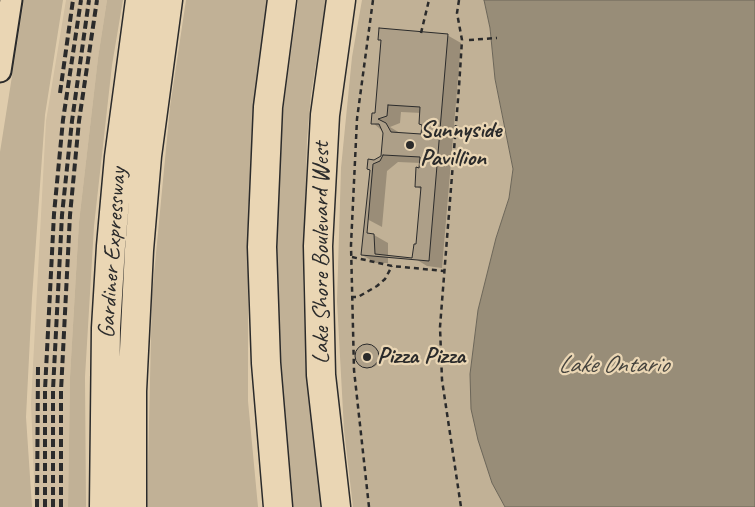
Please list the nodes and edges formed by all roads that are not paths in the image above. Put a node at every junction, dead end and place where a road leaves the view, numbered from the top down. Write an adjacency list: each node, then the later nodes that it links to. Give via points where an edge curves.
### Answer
1 (11, 0): 6 (main road)
2 (140, 0): 8 (highway, Gardiner Expressway, via 111,246 106,328)
3 (168, 0): 7 (highway, Gardiner Expressway, via 147,156 139,250 132,391)
4 (282, 0): 9 (highway, via 268,107 262,247 266,362)
5 (341, 0): 10 (highway, Lake Shore Boulevard West, via 324,115 318,246 321,375)
6 (0, 71)
7 (132, 500)
8 (104, 501)
9 (278, 507)
10 (336, 507)

